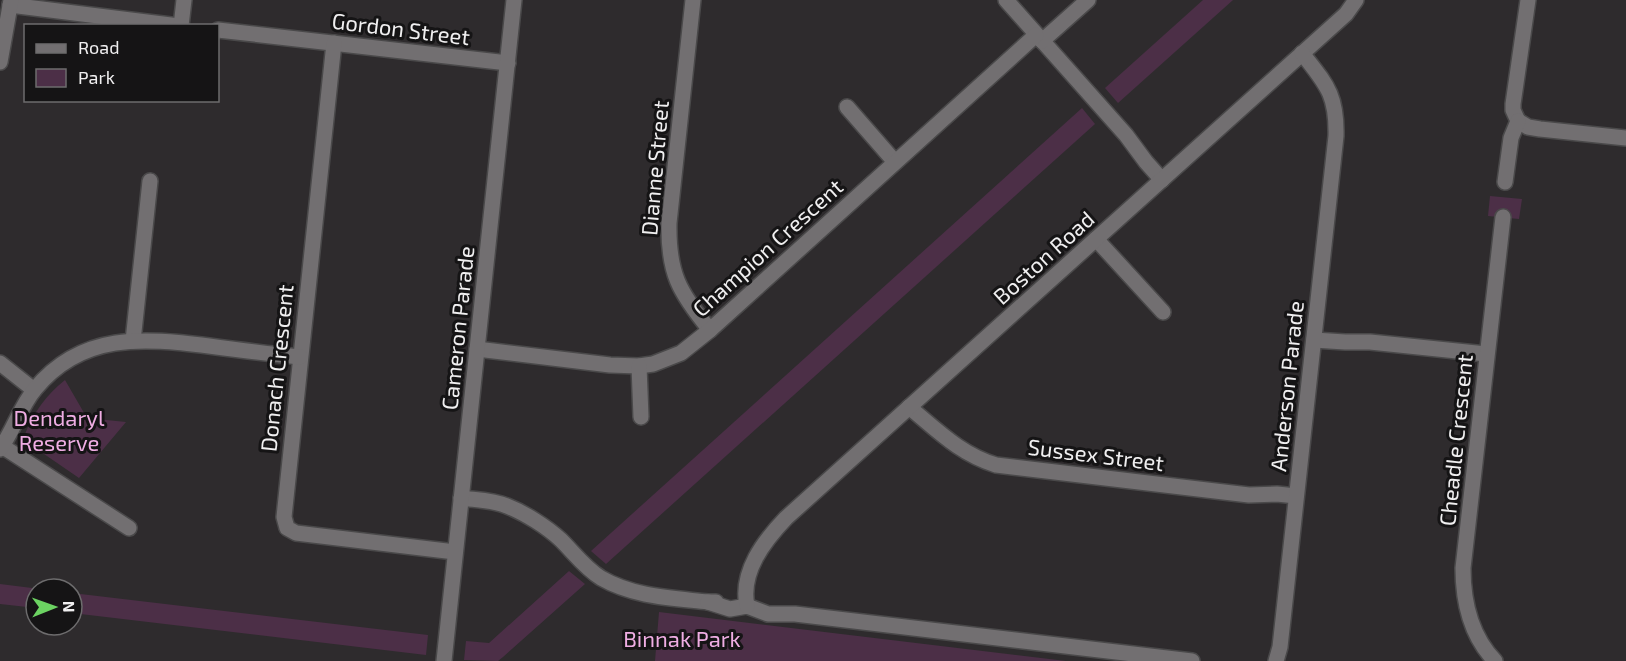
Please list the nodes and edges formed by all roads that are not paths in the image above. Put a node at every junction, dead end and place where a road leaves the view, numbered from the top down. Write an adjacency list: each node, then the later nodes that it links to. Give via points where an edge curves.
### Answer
1 (184, 0): 10 (street)
2 (514, 0): 16 (street, Cameron Parade)
3 (693, 0): 27 (street, Dianne Street, via 669,240 678,284)
4 (1006, 0): 12 (street)
5 (1088, 0): 12 (street, Champion Crescent)
6 (1356, 0): 14 (street, Boston Road)
7 (1528, 0): 18 (street, via 1513,104)
8 (11, 3): 9 (street); 15 (street)
9 (165, 24)
10 (180, 24)
11 (219, 30): 13 (street, Gordon Street)
12 (1039, 38): 20 (street, Champion Crescent); 21 (street, via 1126,135 1151,157)
13 (334, 43): 16 (street, Gordon Street); 32 (street, Donach Crescent)
14 (1299, 56): 21 (street, Boston Road); 28 (street, Anderson Parade, via 1327,85 1335,114 1336,136)
15 (0, 62)
16 (508, 63): 30 (street, Cameron Parade)
17 (847, 107): 20 (street)
18 (1518, 121): 19 (street, via 1540,129); 23 (street, via 1509,145)
19 (1626, 138)
20 (895, 162): 27 (street, Champion Crescent)
21 (1165, 178): 25 (street, Boston Road)
22 (150, 181): 29 (street)
23 (1505, 182)
24 (1503, 217): 31 (street, Cheadle Crescent)
25 (1096, 239): 26 (street); 36 (street, Boston Road)
26 (1163, 312)
27 (710, 330): 34 (street, Champion Crescent, via 681,353)
28 (1314, 335): 31 (street, via 1345,342); 39 (street, Anderson Parade)
29 (132, 341): 32 (street, via 165,341); 35 (street, via 84,352 49,374)
30 (477, 350): 34 (street, Champion Crescent); 40 (street, Cameron Parade)
31 (1486, 354): 44 (street, Cheadle Crescent, via 1463,584 1470,617)
32 (300, 357): 42 (street, Donach Crescent, via 283,510 288,528 306,535)
33 (0, 363): 35 (street)
34 (639, 366): 37 (street)
35 (34, 390): 38 (street)
36 (913, 403): 39 (street, Sussex Street, via 952,444 996,465 1250,495 1276,502); 43 (street, Boston Road, via 786,518 762,550)
37 (641, 417)
38 (1, 447): 41 (street)
39 (1296, 500): 47 (street, Anderson Parade)
40 (461, 502): 42 (street, Cameron Parade); 43 (street, via 492,502 523,514 551,531 587,567 614,585 730,609)
41 (129, 528)
42 (455, 552): 45 (street, Cameron Parade)
43 (748, 599): 46 (street, via 768,614)
44 (1490, 659)
45 (444, 661)
46 (1192, 661)
47 (1276, 661)

